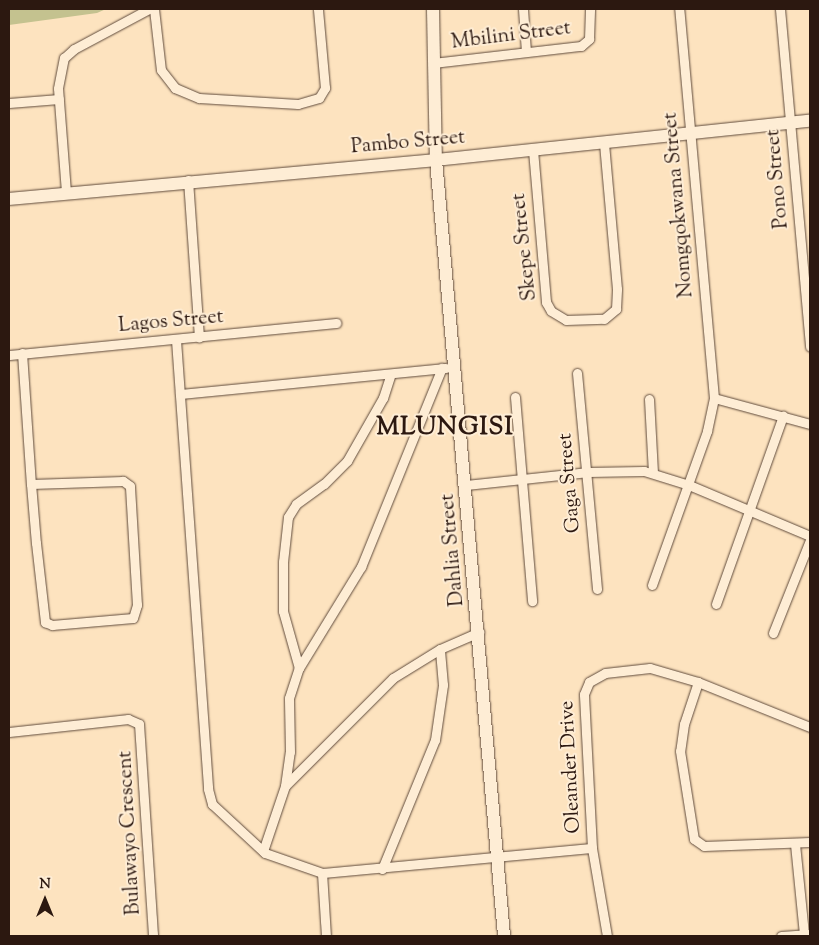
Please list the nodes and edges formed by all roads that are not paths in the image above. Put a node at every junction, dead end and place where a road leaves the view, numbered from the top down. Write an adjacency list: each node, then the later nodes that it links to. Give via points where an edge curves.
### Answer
1 (149, 9): 11 (street, via 68,53 60,68)
2 (154, 9): 3 (street, via 163,74 185,94 219,100 283,104 319,98 326,78)
3 (318, 9)
4 (433, 9): 10 (street, Dahlia Street)
5 (523, 9): 9 (street)
6 (590, 9): 9 (street, Mbilini Street, via 592,26 586,44)
7 (679, 9): 15 (street, Nomgqokwana Street)
8 (780, 9): 14 (street, Pono Street)
9 (526, 52): 10 (street, Mbilini Street)
10 (432, 63): 18 (street, Dahlia Street)
11 (59, 99): 12 (street); 20 (street)
12 (9, 103)
13 (810, 121): 14 (street, Pambo Street)
14 (791, 123): 15 (street, Pambo Street); 25 (street, Pono Street)
15 (690, 135): 16 (street, Pambo Street); 33 (street, Nomgqokwana Street)
16 (604, 142): 17 (street, Pambo Street); 17 (street, Skepe Street, via 617,289 616,309 604,319 566,320 551,311 546,302)
17 (533, 150): 18 (street, Pambo Street)
18 (436, 160): 19 (street, Pambo Street); 28 (street, Dahlia Street)
19 (188, 180): 20 (street, Pambo Street); 23 (street)
20 (66, 192): 21 (street, Pambo Street)
21 (9, 199)
22 (336, 323): 23 (street, Lagos Street)
23 (199, 338): 24 (street, Lagos Street)
24 (176, 340): 26 (street, Lagos Street); 31 (street)
25 (810, 347)
26 (22, 353): 27 (street, Lagos Street); 40 (street)
27 (9, 355)
28 (449, 367): 30 (street); 41 (street, Dahlia Street); 53 (street, via 361,567)
29 (577, 373): 37 (street, Gaga Street)
30 (390, 374): 31 (street); 53 (street, via 383,398 347,461 324,484 296,504 288,517 283,562 283,611)
31 (180, 394): 61 (street, via 210,798 234,827)
32 (515, 397): 39 (street)
33 (714, 398): 35 (street); 42 (street, Nomgqokwana Street, via 710,422)
34 (649, 399): 38 (street)
35 (784, 416): 36 (street); 43 (street)
36 (810, 424)
37 (588, 472): 38 (street); 39 (street); 47 (street, Gaga Street)
38 (653, 473): 42 (street)
39 (522, 479): 41 (street); 48 (street)
40 (32, 484): 40 (street, via 45,622 52,625 133,618 137,605 130,486 123,481)
41 (466, 485): 50 (street, Dahlia Street)
42 (689, 485): 43 (street); 46 (street, Nomgqokwana Street)
43 (752, 512): 44 (street); 49 (street)
44 (810, 536)
45 (810, 540): 51 (street)
46 (652, 585)
47 (597, 589)
48 (532, 601)
49 (716, 604)
50 (479, 632): 52 (street); 62 (street, Dahlia Street)
51 (773, 632)
52 (440, 649): 57 (street, via 411,665 380,689); 63 (street, via 443,685 435,740)
53 (299, 668): 57 (street, via 289,698 290,752)
54 (698, 682): 55 (street, Oleander Drive); 59 (street, via 684,724 680,751 691,834 704,846); 60 (street, Oleander Drive, via 664,670 630,668 605,673 585,687)
55 (810, 727)
56 (9, 732): 66 (street, Bulawayo Crescent, via 128,719 137,721 142,728)
57 (285, 786): 61 (street)
58 (810, 842): 59 (street)
59 (795, 844): 65 (street)
60 (592, 848): 62 (street); 69 (street, Oleander Drive)
61 (263, 851): 64 (street, via 293,865)
62 (498, 858): 63 (street); 68 (street, Dahlia Street)
63 (382, 869): 64 (street)
64 (322, 873): 67 (street)
65 (807, 934): 70 (street)
66 (153, 936)
67 (326, 936)
68 (504, 936)
69 (606, 936)
70 (781, 936)

